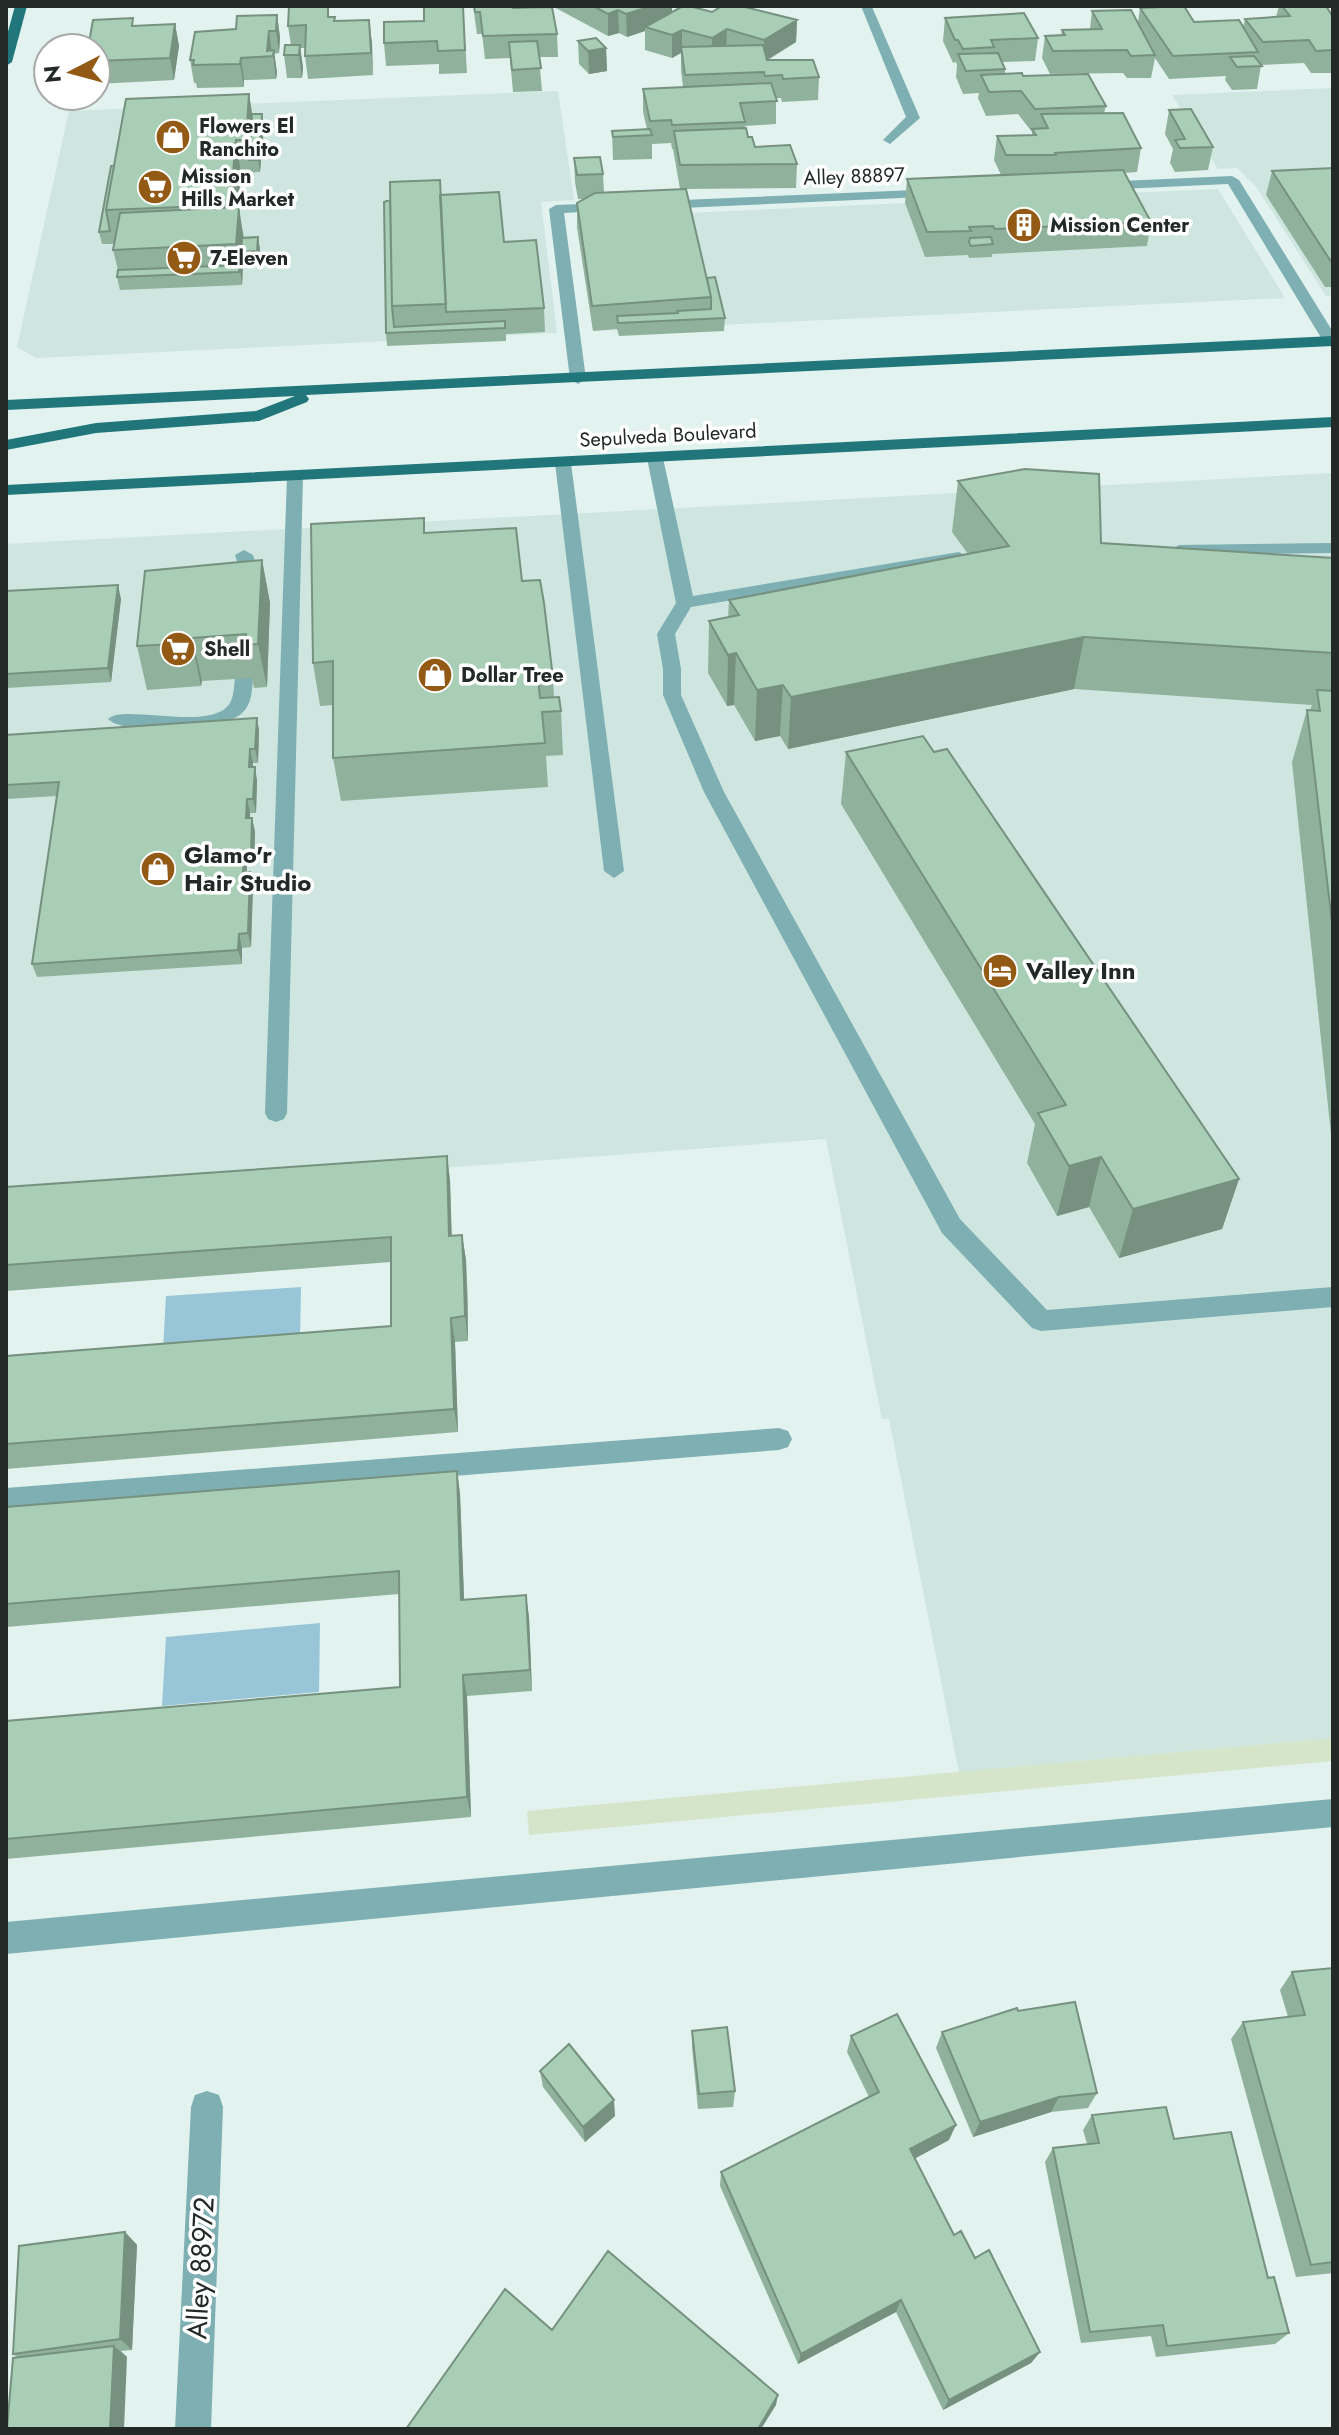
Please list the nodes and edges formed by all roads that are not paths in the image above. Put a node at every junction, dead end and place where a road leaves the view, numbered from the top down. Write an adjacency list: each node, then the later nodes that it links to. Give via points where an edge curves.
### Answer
1 (21, 6): 5 (main road)
2 (857, 6): 4 (street)
3 (877, 6): 4 (street)
4 (866, 7): 6 (street, via 913,118)
5 (6, 62)
6 (890, 140)
7 (1077, 187): 11 (street, via 1232,180)
8 (950, 192): 9 (street, Alley 88897)
9 (648, 205)
10 (617, 207): 12 (street, via 556,209)
11 (1332, 341): 12 (main road)
12 (578, 379): 13 (main road)
13 (322, 390): 14 (main road); 16 (main road, via 259,416 96,428)
14 (6, 405)
15 (1333, 422): 17 (main road, Sepulveda Boulevard)
16 (6, 445)
17 (655, 458): 18 (main road, Sepulveda Boulevard); 25 (street)
18 (563, 463): 19 (main road, Sepulveda Boulevard); 29 (street)
19 (295, 476): 20 (main road, Sepulveda Boulevard); 30 (street)
20 (6, 490)
21 (1333, 548): 22 (street)
22 (1161, 551)
23 (244, 555): 26 (street)
24 (970, 556): 25 (street)
25 (685, 603): 31 (street, via 666,634 672,695 714,792 951,1226 1041,1321)
26 (248, 604)
27 (244, 678): 28 (street, via 238,705 223,717 158,723)
28 (118, 719)
29 (614, 871)
30 (276, 1113)
31 (1333, 1297)
32 (779, 1439): 33 (street)
33 (6, 1500)
34 (1333, 1813): 35 (street)
35 (6, 1938)
36 (207, 2107): 37 (street, Alley 88972)
37 (193, 2429)

